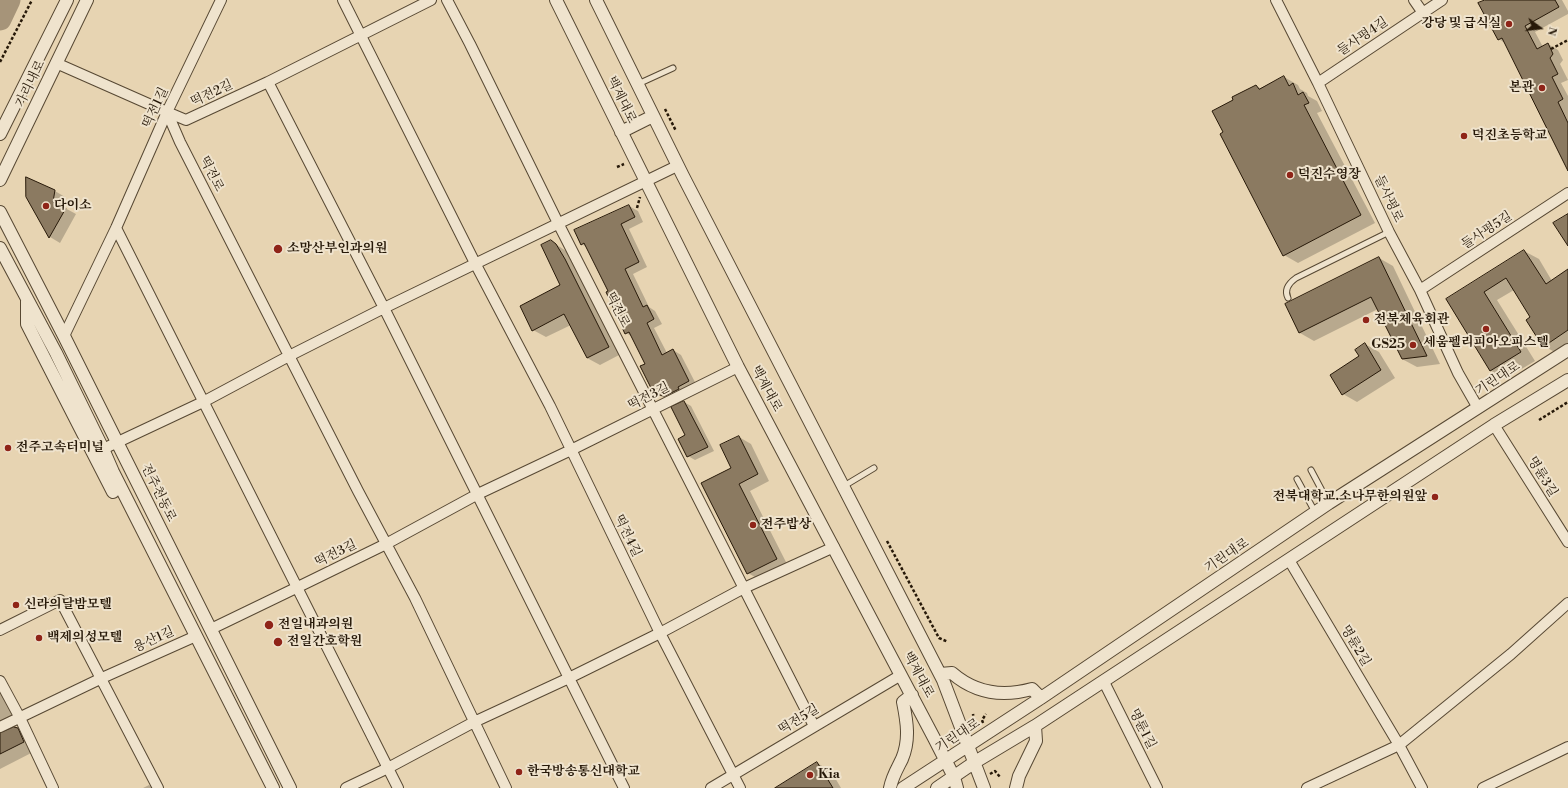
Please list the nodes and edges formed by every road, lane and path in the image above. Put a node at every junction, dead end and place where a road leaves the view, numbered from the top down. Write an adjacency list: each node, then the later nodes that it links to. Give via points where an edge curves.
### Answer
1 (32, 0): 17 (path)
2 (67, 0): 26 (street, 가리내로)
3 (87, 0): 18 (street, 가리내로)
4 (221, 0): 23 (street, 떡전1길)
5 (343, 0): 14 (street)
6 (431, 0): 14 (street, 떡전2길)
7 (447, 0): 32 (street, 떡전로)
8 (556, 0): 25 (street, 백제대로)
9 (596, 0): 22 (street, 백제대로)
10 (1276, 0): 21 (street, 들사평로)
11 (1414, 0): 13 (street)
12 (1442, 0): 13 (street, 들사평4길)
13 (1423, 13): 21 (street, 들사평4길)
14 (362, 36): 20 (street, 떡전2길); 36 (street)
15 (1568, 40): 16 (path)
16 (1551, 49)
17 (0, 62)
18 (56, 63): 23 (street); 28 (street, 가리내로)
19 (673, 68): 22 (lane)
20 (268, 82): 23 (street, 떡전2길, via 186,120); 41 (street)
21 (1318, 82): 34 (street, 들사평로)
22 (638, 84): 24 (street, 백제대로)
23 (167, 112): 33 (street, 떡전1길); 44 (street, 떡전로)
24 (653, 116): 25 (street); 27 (street, 백제대로)
25 (621, 132): 29 (street, 백제대로)
26 (0, 134)
27 (677, 166): 29 (street); 59 (street, 백제대로)
28 (0, 180)
29 (645, 181): 32 (street); 45 (street, 백제대로)
30 (1568, 193): 38 (street, 들사평5길)
31 (0, 212): 42 (street, 전주천동로)
32 (558, 223): 36 (street); 50 (street, 떡전로)
33 (116, 228): 42 (street, 떡전1길); 47 (street)
34 (1389, 232): 38 (street, 들사평로); 40 (lane, via 1296,278 1288,286)
35 (0, 248): 37 (street)
36 (475, 264): 41 (street); 55 (street)
37 (5, 268): 39 (street)
38 (1420, 290): 49 (street, 들사평로, via 1458,374)
39 (27, 298): 54 (street); 61 (street, via 27,324 118,501)
40 (1288, 298)
41 (384, 308): 44 (street); 60 (street)
42 (64, 336): 53 (street, 전주천동로)
43 (1568, 350): 49 (street, 기린대로)
44 (289, 356): 47 (street); 66 (street, 떡전로)
45 (738, 366): 50 (street, 떡전3길); 67 (street, 백제대로)
46 (1568, 380): 52 (street)
47 (204, 402): 53 (street); 69 (street)
48 (1568, 402): 51 (path)
49 (1478, 408): 62 (street, 기린대로)
50 (653, 410): 55 (street, 떡전3길); 70 (street)
51 (1539, 420)
52 (1494, 425): 65 (street, 명륜3길); 68 (street)
53 (117, 442): 54 (street); 72 (street, 전주천동로)
54 (103, 449): 61 (street)
55 (571, 450): 60 (street, 떡전3길); 74 (street, 떡전4길)
56 (874, 468): 59 (lane)
57 (1311, 470): 62 (lane)
58 (1297, 479): 63 (lane)
59 (843, 486): 77 (street, 백제대로)
60 (478, 494): 66 (street, 떡전3길); 80 (street)
61 (126, 499): 75 (street)
62 (1329, 503): 63 (street, 기린대로)
63 (1315, 513): 84 (street, 기린대로)
64 (886, 541): 76 (path, via 939,638)
65 (1568, 542)
66 (386, 544): 69 (street, 떡전3길); 86 (street, via 415,598)
67 (834, 547): 70 (street); 78 (street, 백제대로)
68 (1289, 560): 82 (street); 90 (street, 명륜2길)
69 (298, 587): 72 (street, 떡전3길); 95 (street)
70 (744, 588): 74 (street); 87 (street)
71 (1568, 603): 90 (street, via 1511,654)
72 (211, 629): 102 (street, 전주천동로)
73 (0, 630): 79 (street, via 60,600)
74 (660, 633): 80 (street); 96 (street, 떡전4길)
75 (196, 636): 79 (street, 용산1길); 101 (street)
76 (948, 642)
77 (940, 674): 84 (street, via 952,673 977,688 998,694 1032,689); 91 (street, 백제대로)
78 (901, 675): 83 (street, 백제대로); 87 (street, 떡전5길)
79 (102, 678): 85 (street, 용산1길); 100 (street)
80 (569, 678): 86 (street); 106 (street)
81 (0, 681): 85 (street)
82 (1104, 682): 88 (street); 114 (street, 명륜1길)
83 (912, 695): 93 (street, 백제대로); 109 (street, via 903,702 908,731 902,758 892,776)
84 (1041, 698): 91 (street, 기린대로)
85 (20, 718): 89 (street, 용산1길); 99 (street)
86 (474, 722): 95 (street); 105 (street)
87 (814, 726): 96 (street, 떡전5길)
88 (1036, 726): 94 (street); 113 (street, via 1036,741)
89 (0, 727)
90 (1399, 745): 115 (street); 116 (street, 명륜2길)
91 (969, 746): 93 (street, 기린대로); 94 (street, 백제대로)
92 (1568, 747): 98 (street)
93 (946, 761): 97 (street, 백제대로); 110 (street, 기린대로)
94 (975, 762): 97 (street); 112 (street, 백제대로)
95 (388, 768): 103 (street); 104 (street)
96 (733, 775): 107 (street, 떡전5길); 108 (street, 떡전4길)
97 (955, 783): 111 (street)
98 (1499, 785): 117 (street)
99 (53, 788)
100 (158, 788)
101 (273, 788)
102 (290, 788)
103 (346, 788)
104 (398, 788)
105 (506, 788)
106 (624, 788)
107 (712, 788)
108 (740, 788)
109 (890, 788)
110 (903, 788)
111 (937, 788)
112 (984, 788)
113 (1016, 788)
114 (1157, 788)
115 (1307, 788)
116 (1422, 788)
117 (1483, 788)

